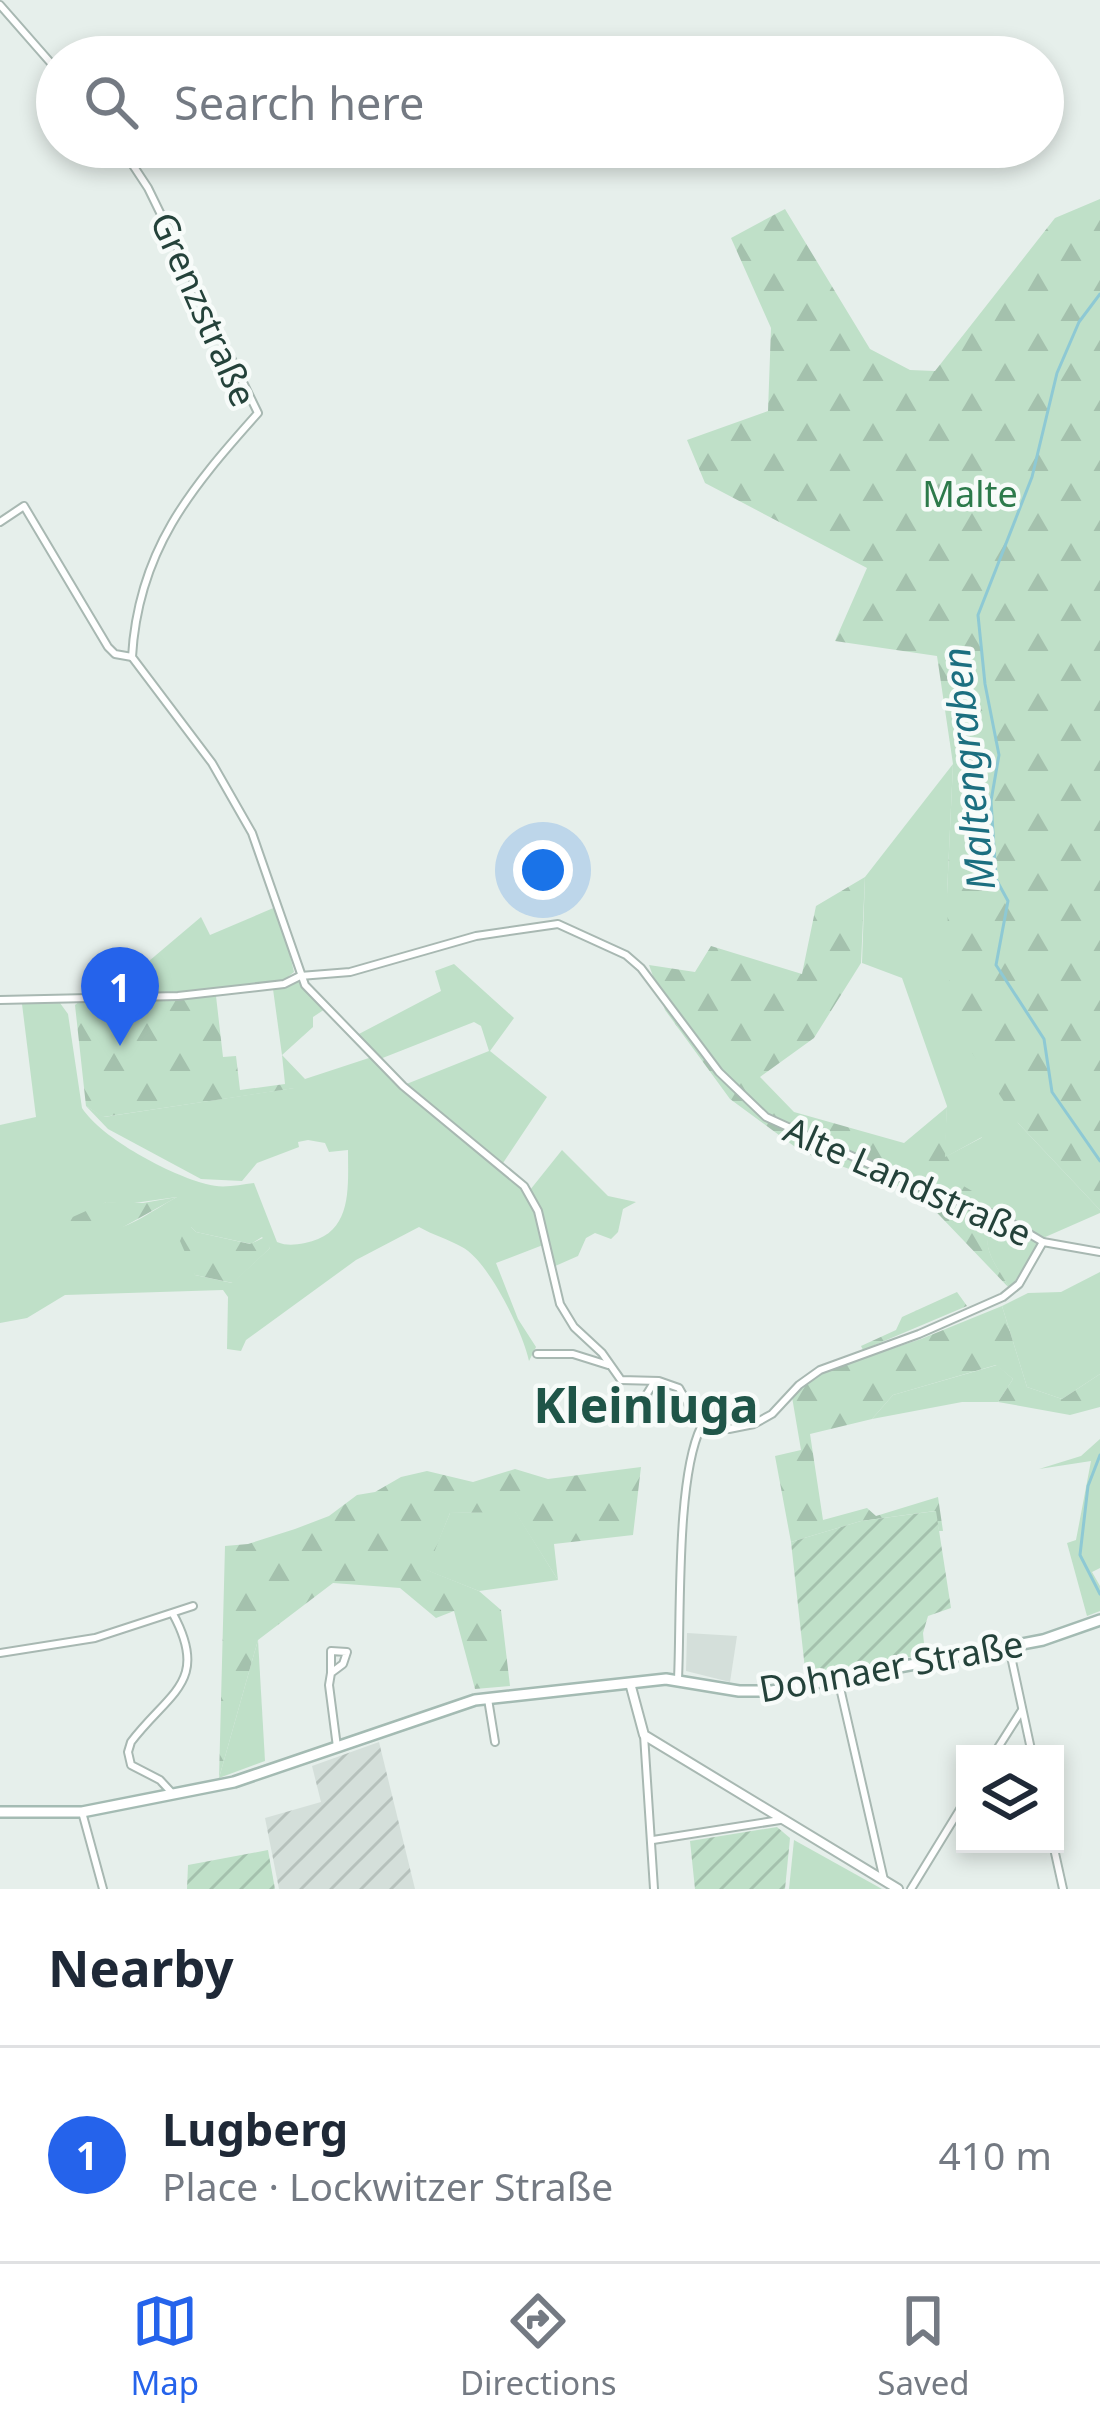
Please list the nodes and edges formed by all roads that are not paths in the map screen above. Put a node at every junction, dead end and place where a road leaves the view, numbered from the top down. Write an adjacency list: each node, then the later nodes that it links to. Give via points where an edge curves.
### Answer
1 (0, 5): 2 (street)
2 (36, 46)
3 (135, 168): 5 (street, Grenzstraße, via 258,413 171,519 141,593)
4 (0, 522): 5 (street, via 24,506 108,646)
5 (131, 657): 6 (street, via 212,763 252,833)
6 (300, 976): 7 (street, Alte Landstraße, via 178,995); 8 (street, Alte Landstraße, via 350,973 476,935 569,927 641,968 719,1072 766,1118); 11 (street, via 403,1086 524,1186 538,1211 562,1310)
7 (0, 1000)
8 (1043, 1242): 9 (street, Alte Landstraße); 14 (street, via 1003,1297 820,1370 754,1424)
9 (1100, 1252)
10 (536, 1354): 11 (street)
11 (608, 1365): 12 (street, via 621,1380)
12 (654, 1382): 13 (street, via 645,1397); 14 (street, via 679,1388)
13 (626, 1398)
14 (701, 1427): 21 (street, via 685,1520)
15 (193, 1606): 16 (street)
16 (173, 1614): 19 (street, via 95,1638); 31 (street, via 189,1651 187,1674 128,1752 131,1765)
17 (1100, 1620): 18 (main road, Dohnaer Straße)
18 (1009, 1647): 22 (main road, Dohnaer Straße); 25 (street)
19 (0, 1653)
20 (331, 1673): 30 (street)
21 (678, 1679): 22 (main road, Dohnaer Straße, via 754,1692); 23 (main road, Dohnaer Straße)
22 (838, 1679): 38 (street)
23 (630, 1683): 24 (main road, Dohnaer Straße); 26 (street)
24 (488, 1699): 27 (street); 30 (main road, Dohnaer Straße)
25 (1022, 1710): 28 (street); 29 (street)
26 (644, 1735): 35 (street); 36 (street)
27 (494, 1742)
28 (1000, 1745)
29 (1030, 1745)
30 (337, 1747): 31 (main road, Dohnaer Straße)
31 (174, 1796): 33 (main road, Dohnaer Straße)
32 (0, 1812): 33 (main road, Dohnaer Straße)
33 (82, 1812): 39 (street)
34 (956, 1816): 42 (street)
35 (784, 1819): 36 (street); 38 (street)
36 (653, 1840): 40 (street)
37 (1055, 1853): 43 (street)
38 (885, 1881): 41 (street)
39 (103, 1889)
40 (654, 1889)
41 (898, 1889)
42 (911, 1889)
43 (1063, 1889)

